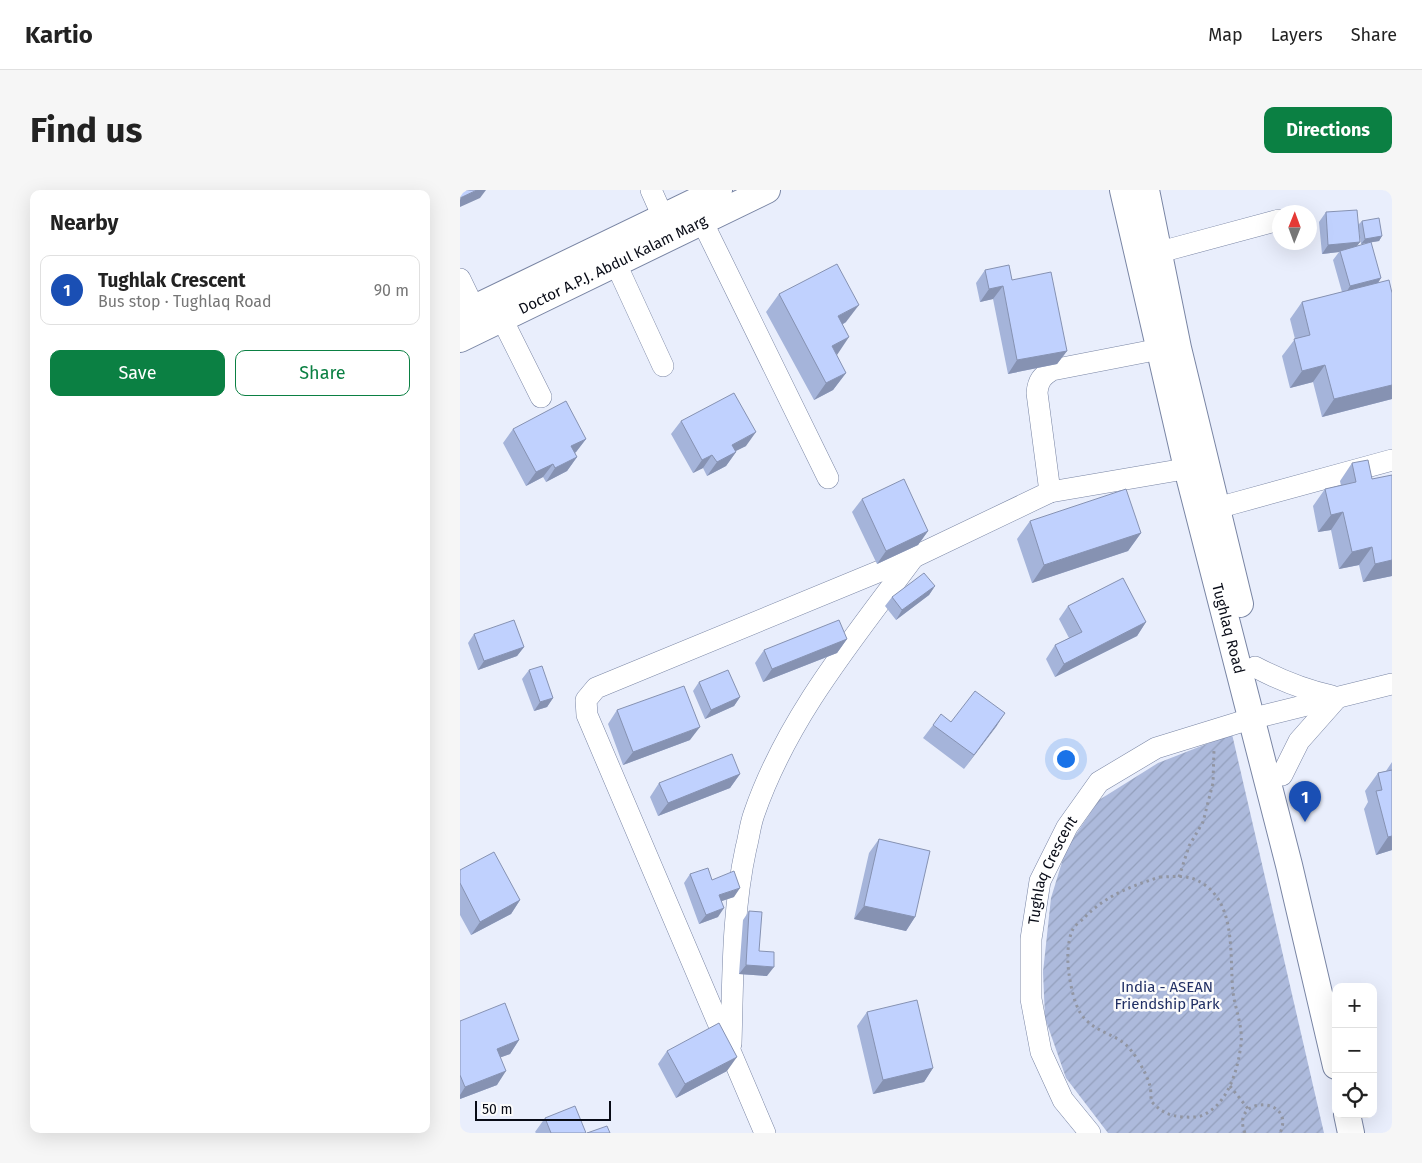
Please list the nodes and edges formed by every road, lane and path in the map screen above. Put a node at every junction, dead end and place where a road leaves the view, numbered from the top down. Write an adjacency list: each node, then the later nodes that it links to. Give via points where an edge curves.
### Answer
1 (650, 190): 7 (street)
2 (719, 190): 6 (main road, Doctor A.P.J. Abdul Kalam Marg)
3 (767, 190): 6 (main road, Doctor A.P.J. Abdul Kalam Marg)
4 (1123, 190): 15 (main road, Tughlaq Road)
5 (1146, 190): 9 (main road, Tughlaq Road)
6 (694, 205): 7 (main road, Doctor A.P.J. Abdul Kalam Marg); 10 (main road, Doctor A.P.J. Abdul Kalam Marg); 20 (street)
7 (663, 217): 12 (main road, Doctor A.P.J. Abdul Kalam Marg)
8 (1272, 222): 9 (street)
9 (1160, 252): 15 (main road, Tughlaq Road)
10 (616, 264): 13 (main road, Doctor A.P.J. Abdul Kalam Marg); 16 (street)
11 (460, 279): 12 (street)
12 (467, 311)
13 (502, 319): 14 (main road, Doctor A.P.J. Abdul Kalam Marg); 17 (street)
14 (460, 339)
15 (1169, 348): 19 (main road, Tughlaq Road); 21 (street, via 1052,370 1043,376 1037,393)
16 (663, 366)
17 (541, 397)
18 (1392, 460): 22 (street)
19 (1197, 466): 21 (street); 22 (main road, Tughlaq Road); 27 (main road, Tughlaq Road)
20 (828, 478)
21 (1050, 492): 23 (street)
22 (1216, 508): 24 (main road, Tughlaq Road)
23 (914, 557): 33 (street, via 813,695 777,758 753,816 740,873 734,930); 33 (street, via 596,688 586,700 587,715)
24 (1255, 667): 26 (street, via 1285,683); 27 (main road, Tughlaq Road)
25 (1392, 684): 26 (street, Tughlaq Crescent)
26 (1337, 698): 27 (street, Tughlaq Crescent); 29 (street, via 1299,741)
27 (1258, 718): 28 (street, Tughlaq Crescent); 29 (main road, Tughlaq Road); 32 (main road, Tughlaq Road)
28 (1214, 730): 30 (path, via 1213,783 1203,822 1189,846); 39 (street, Tughlaq Crescent, via 1156,748 1099,782 1067,827 1040,881 1031,939 1031,999 1042,1052 1064,1100)
29 (1282, 775): 31 (main road, Tughlaq Road)
30 (1179, 877): 34 (path, via 1193,879 1208,887 1227,920 1241,1044); 34 (path, via 1160,877 1134,885 1091,910 1073,929 1068,948 1072,990 1080,1013 1092,1026 1125,1044 1134,1056 1144,1070 1151,1101 1158,1108 1172,1116 1201,1116 1223,1099)
31 (1334, 983)
32 (1332, 1049)
33 (731, 1051): 38 (street)
34 (1230, 1086): 35 (path)
35 (1249, 1110): 40 (path, via 1244,1116); 41 (path, via 1259,1104 1272,1106 1282,1116)
36 (1348, 1118): 42 (main road)
37 (1365, 1118): 43 (main road)
38 (765, 1133)
39 (1090, 1133)
40 (1245, 1133)
41 (1280, 1133)
42 (1351, 1133)
43 (1368, 1133)

